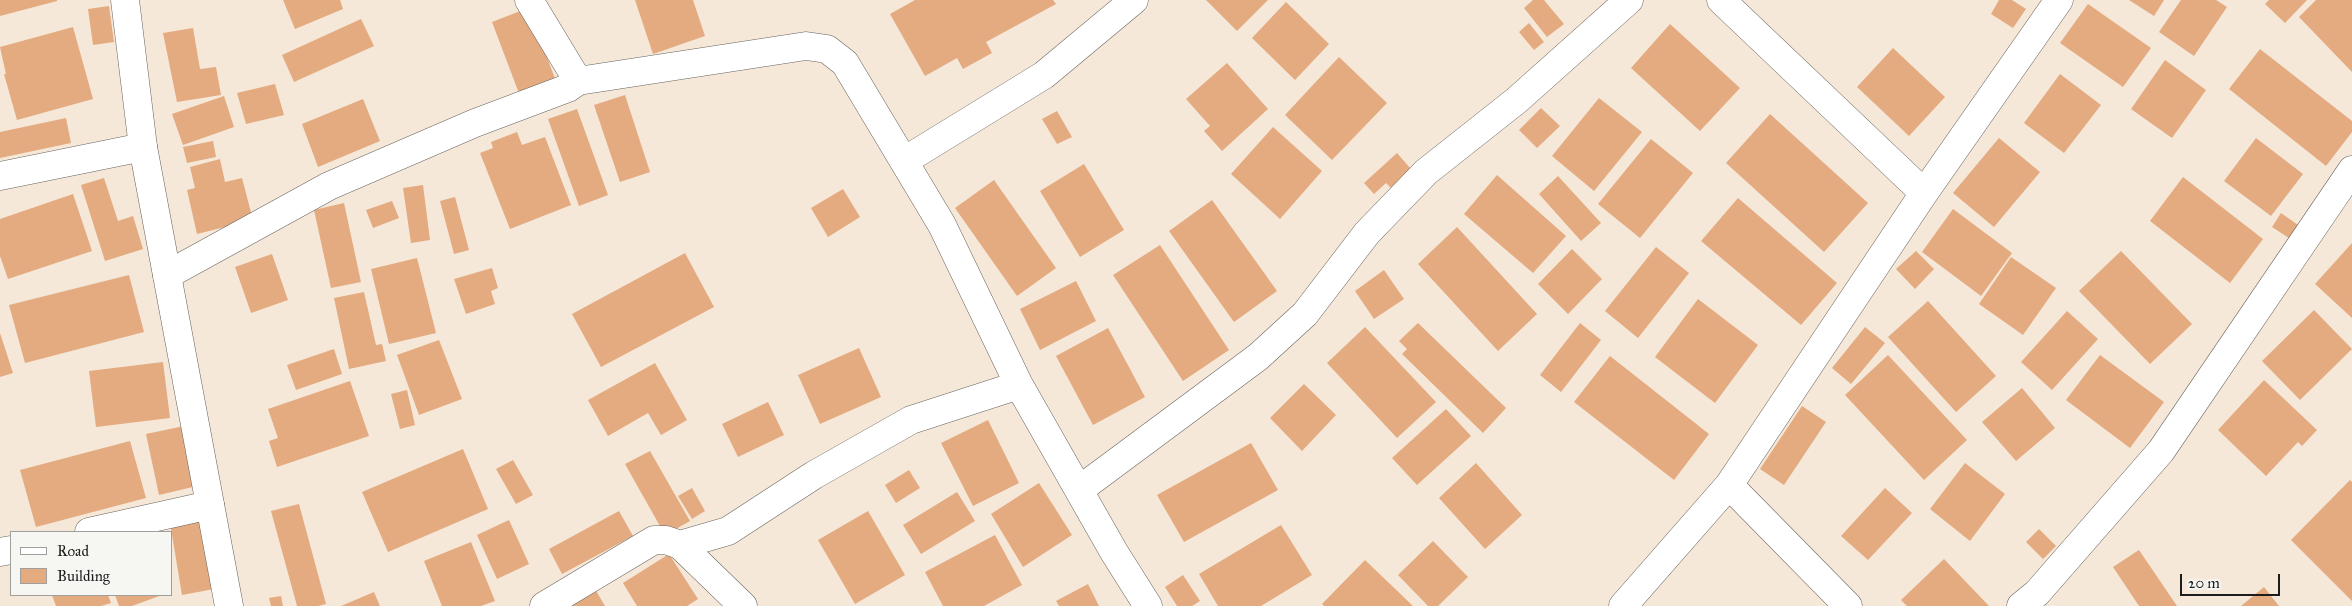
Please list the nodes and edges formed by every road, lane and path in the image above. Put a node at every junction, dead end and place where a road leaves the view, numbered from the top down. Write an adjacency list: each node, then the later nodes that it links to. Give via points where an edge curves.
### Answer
1 (125, 0): 8 (street)
2 (528, 0): 7 (street)
3 (1134, 0): 9 (street, via 1044,75)
4 (1629, 0): 16 (street, via 1517,100 1426,172 1368,233 1305,314 1258,357)
5 (1721, 0): 12 (street)
6 (2059, 0): 12 (street)
7 (578, 82): 9 (street, via 806,46 827,49 845,62); 13 (street, via 329,186)
8 (143, 147): 11 (street); 13 (street)
9 (904, 161): 14 (street, via 942,225)
10 (2352, 170): 20 (street, via 2161,451)
11 (0, 176)
12 (1924, 193): 15 (street)
13 (167, 275): 17 (street)
14 (1020, 385): 16 (street); 19 (street, via 911,420 814,475 728,531)
15 (1729, 485): 25 (street); 26 (street)
16 (1079, 490): 24 (street)
17 (210, 505): 18 (street); 21 (street)
18 (93, 531)
19 (680, 545): 22 (street, via 654,540); 23 (street)
20 (2034, 602)
21 (229, 606)
22 (544, 606)
23 (742, 606)
24 (1148, 606)
25 (1623, 606)
26 (1848, 606)

